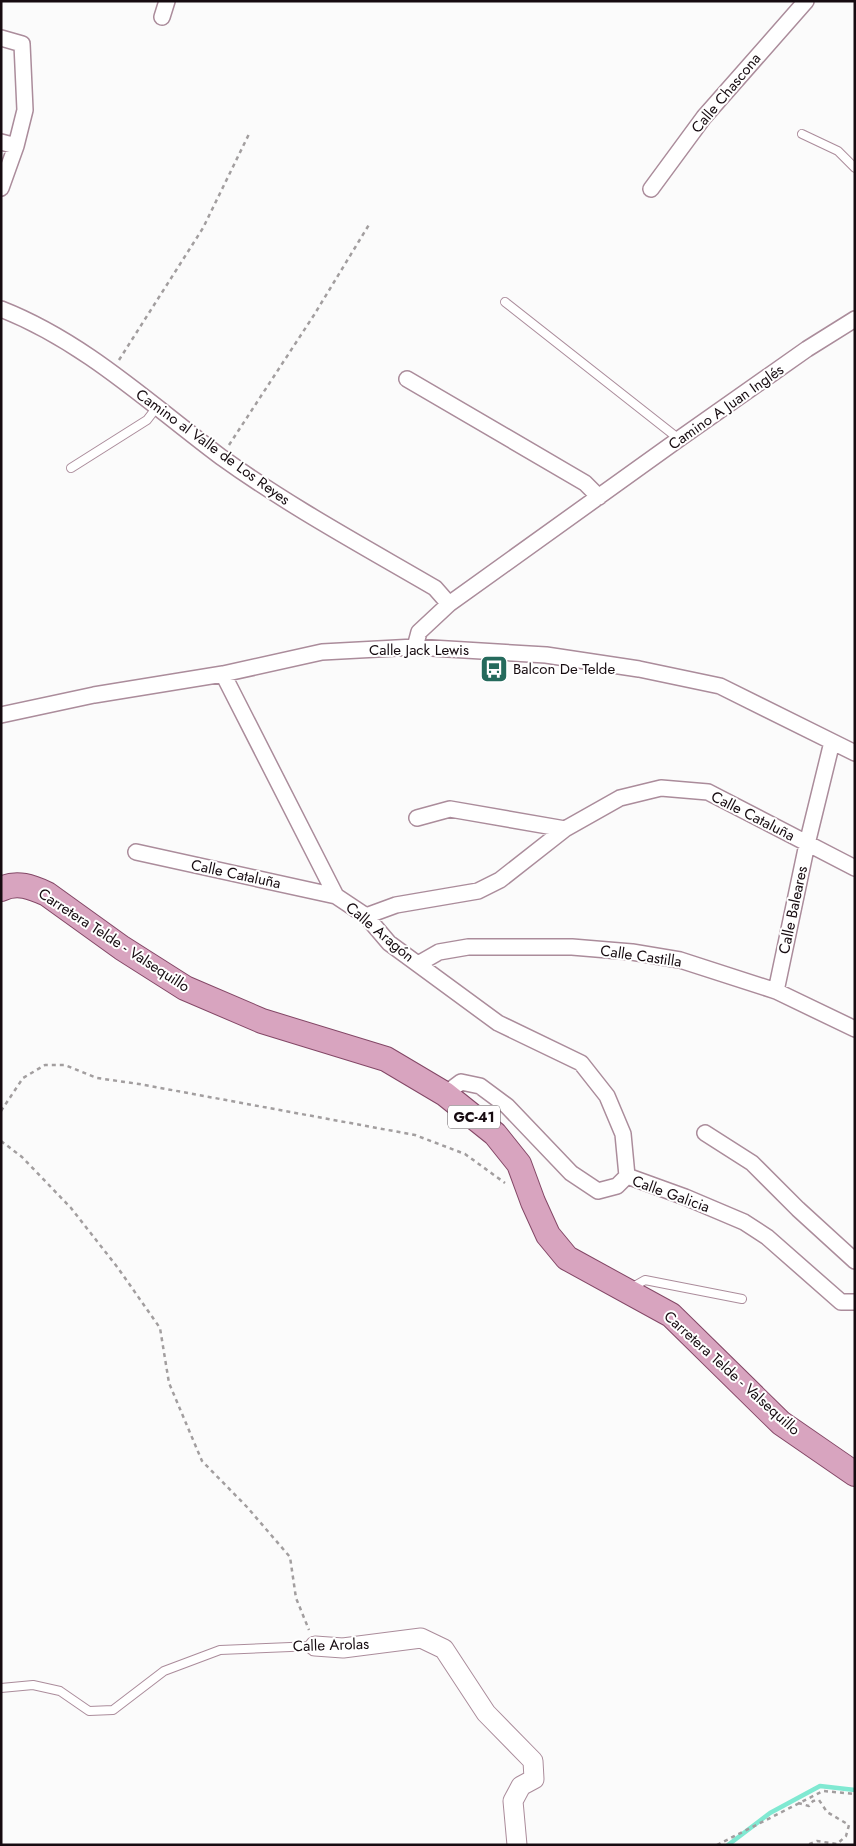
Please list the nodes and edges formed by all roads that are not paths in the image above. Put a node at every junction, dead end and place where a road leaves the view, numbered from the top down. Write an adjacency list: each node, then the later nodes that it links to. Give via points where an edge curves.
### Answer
1 (167, 1): 3 (street)
2 (806, 1): 10 (street, Calle Chascona, via 704,117)
3 (162, 17)
4 (1, 38): 7 (street, via 22,44 25,110)
5 (802, 134): 8 (lane, via 838,151)
6 (1, 142): 7 (street)
7 (16, 146): 9 (street)
8 (855, 168)
9 (1, 188)
10 (651, 189)
11 (505, 302): 16 (lane)
12 (1, 309): 15 (street, Camino al Valle de Los Reyes, via 52,332 112,371)
13 (855, 319): 16 (street, Camino A Juan Inglés)
14 (407, 379): 18 (street, via 585,483)
15 (157, 407): 17 (lane, via 147,420); 19 (street, Camino al Valle de Los Reyes, via 222,457 296,507 435,588)
16 (679, 439): 18 (street, Camino A Juan Inglés)
17 (71, 468)
18 (599, 497): 19 (street, Camino A Juan Inglés)
19 (449, 604): 20 (street, Camino A Juan Inglés, via 418,632)
20 (415, 647): 21 (street, Calle Jack Lewis, via 322,652); 23 (street, Calle Jack Lewis, via 546,654 639,668 720,686)
21 (223, 674): 22 (street, Calle Jack Lewis, via 94,695); 31 (street, Calle Aragón)
22 (1, 715)
23 (832, 742): 24 (street, Calle Jack Lewis); 27 (street, Calle Baleares)
24 (855, 753)
25 (417, 818): 26 (street, via 450,809)
26 (565, 829): 27 (street, Calle Cataluña, via 620,798 661,788 708,792); 32 (street, Calle Cataluña, via 500,880 478,891 396,905)
27 (807, 844): 29 (street, Calle Cataluña); 34 (street, Calle Baleares)
28 (136, 852): 31 (street, Calle Cataluña)
29 (855, 868)
30 (1, 889): 36 (main road, Carretera Telde - Valsequillo / GC-41, via 21,885 47,894 185,988 262,1021 386,1059)
31 (336, 896): 32 (street, Calle Aragón)
32 (366, 916): 33 (street, Calle Aragón, via 389,943)
33 (418, 964): 34 (street, Calle Castilla, via 439,952 468,947 572,947 680,960); 38 (street, Calle Aragón, via 498,1023 581,1063 607,1096 624,1134)
34 (776, 991): 35 (street, Calle Castilla)
35 (855, 1029)
36 (445, 1094): 38 (street, Calle Galicia, via 461,1082 480,1086 507,1106 571,1173 598,1191 617,1186); 40 (main road, Carretera Telde - Valsequillo / GC-41, via 495,1134 519,1164 548,1235 567,1258)
37 (704, 1133): 39 (street, via 752,1163)
38 (627, 1176): 42 (street, Calle Galicia, via 744,1222 767,1237 841,1302)
39 (855, 1261)
40 (627, 1290): 41 (lane, via 645,1280); 43 (main road, Carretera Telde - Valsequillo / GC-41, via 671,1315 781,1423)
41 (742, 1299)
42 (855, 1302)
43 (855, 1474)
44 (315, 1646): 45 (lane, Calle Arolas, via 220,1650 164,1671 113,1710 89,1711 60,1691 33,1685); 46 (street, Calle Arolas, via 343,1648 421,1638 444,1649 486,1713 533,1761 534,1779 521,1786 513,1801)
45 (1, 1688)
46 (516, 1845)

